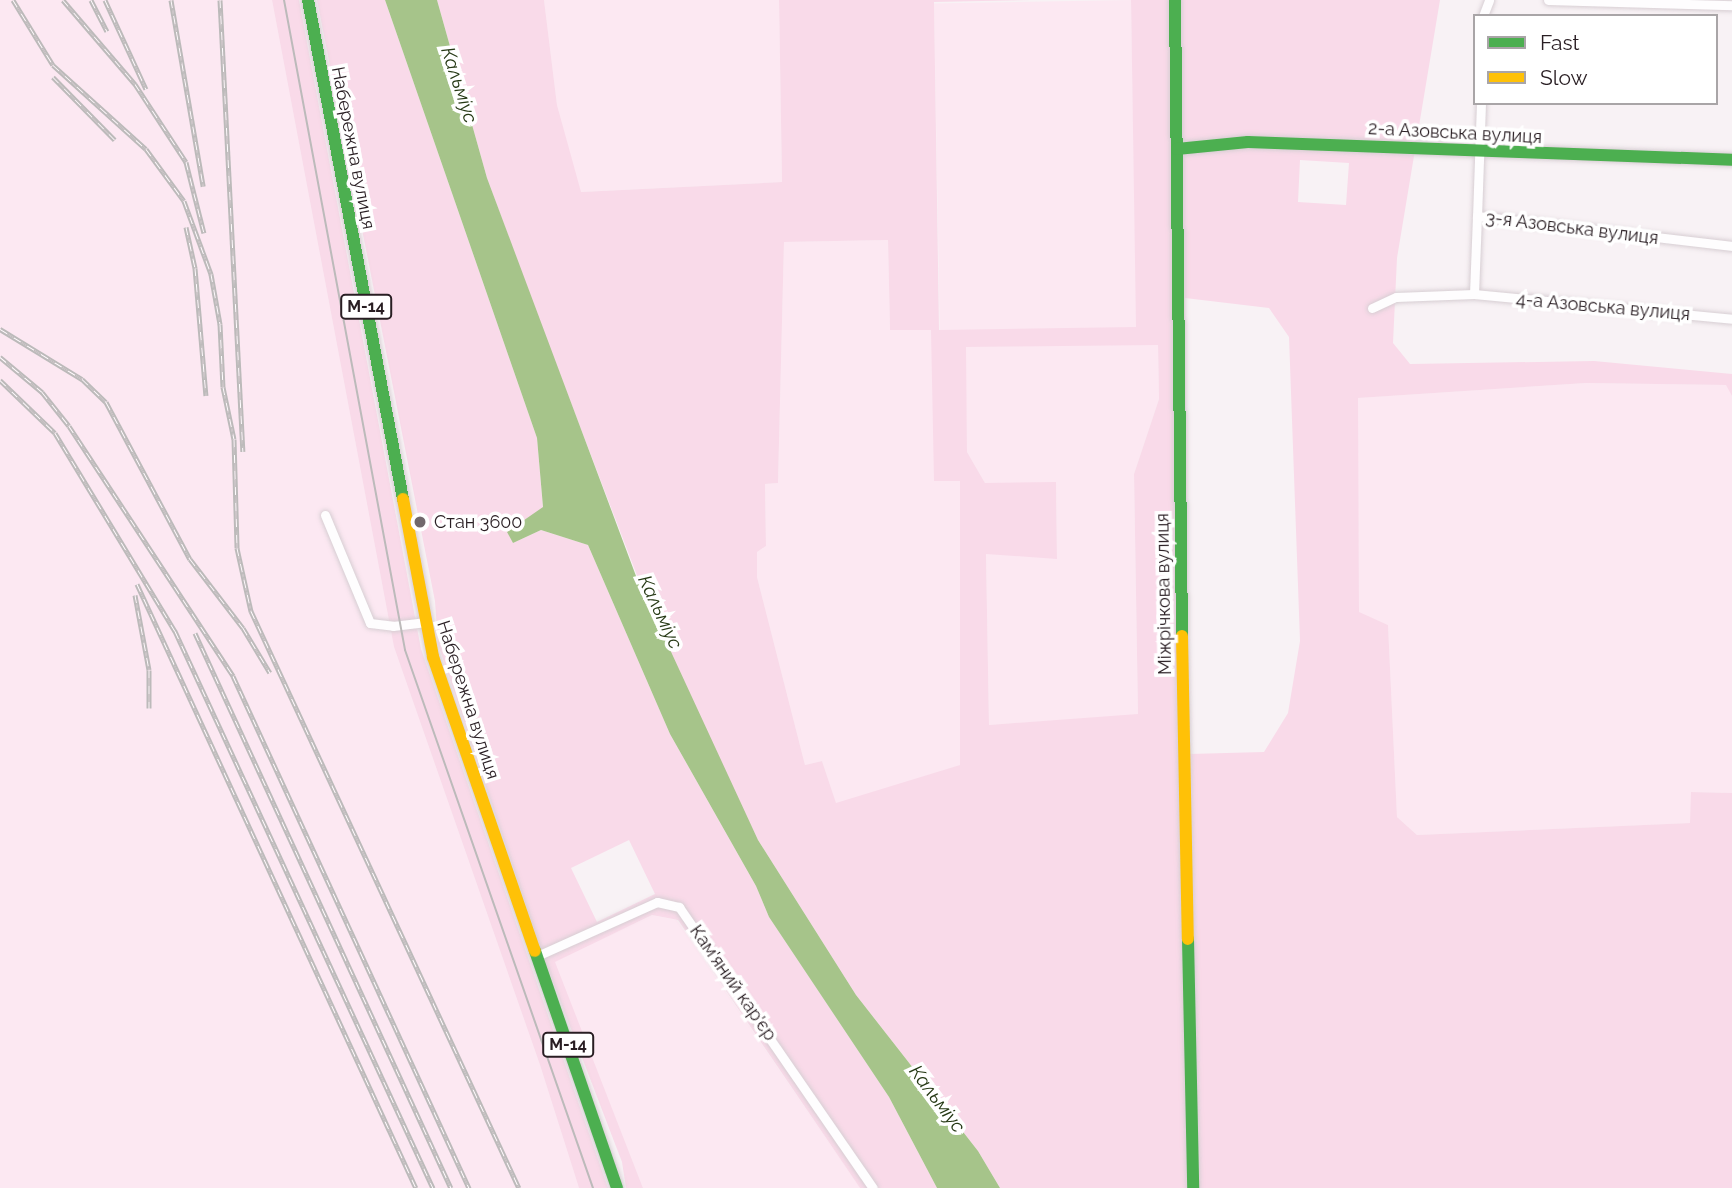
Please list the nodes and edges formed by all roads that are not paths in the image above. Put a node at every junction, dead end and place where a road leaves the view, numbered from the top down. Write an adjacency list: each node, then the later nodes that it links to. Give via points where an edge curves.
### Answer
1 (307, 0): 15 (main road, Набережна вулиця / М-14)
2 (1175, 0): 6 (main road, Міжрічкова вулиця)
3 (1548, 0): 4 (street)
4 (1732, 5)
5 (1481, 105): 7 (street, 3-я Азовська вулиця)
6 (1177, 149): 7 (main road, 2-а Азовська вулиця, via 1248,142); 19 (main road, Міжрічкова вулиця, via 1176,336)
7 (1480, 152): 8 (main road, 2-а Азовська вулиця); 9 (street, 3-я Азовська вулиця)
8 (1732, 160)
9 (1477, 216): 10 (street, 3-я Азовська вулиця); 11 (street)
10 (1732, 246)
11 (1474, 294): 12 (street, 4-а Азовська вулиця, via 1396,298); 13 (street, 4-а Азовська вулиця)
12 (1372, 308)
13 (1732, 319)
14 (325, 515): 15 (street, via 370,622 385,626)
15 (424, 622): 16 (main road, Набережна вулиця / М-14, via 448,705)
16 (537, 956): 17 (main road, Набережна вулиця / М-14); 18 (street, Кам'яний кар'єр, via 657,902 679,907)
17 (617, 1188)
18 (873, 1188)
19 (1194, 1188)

